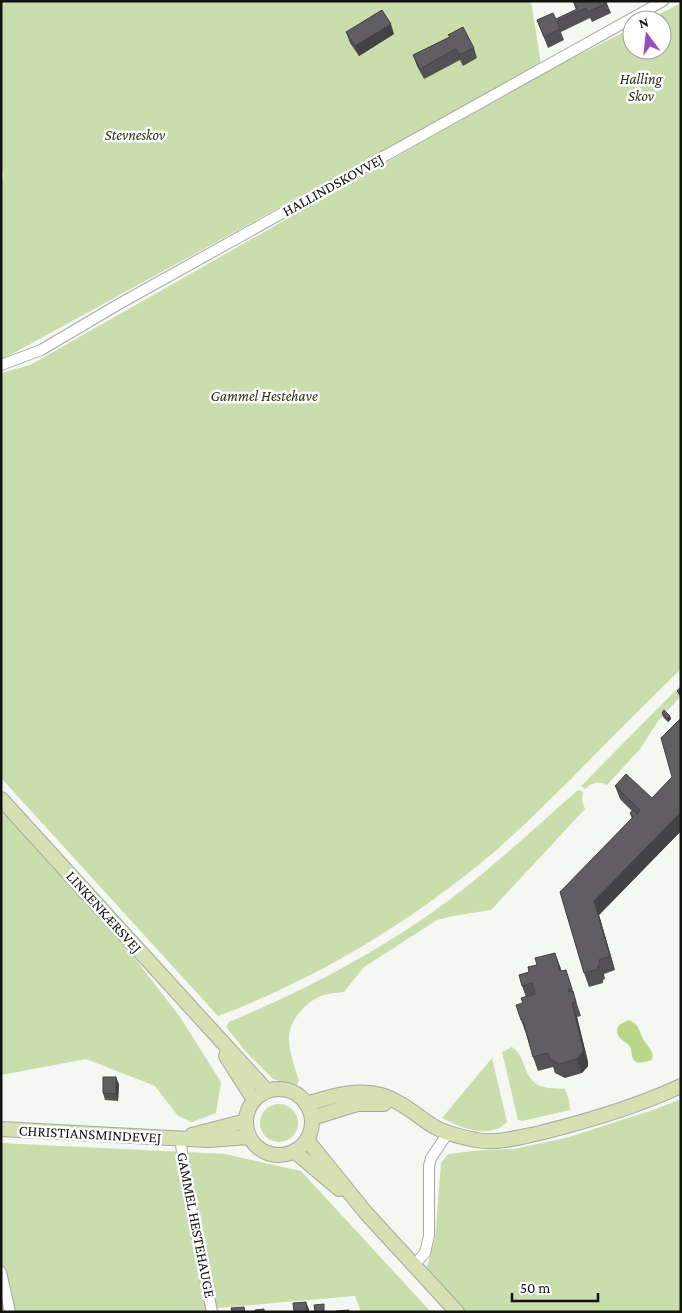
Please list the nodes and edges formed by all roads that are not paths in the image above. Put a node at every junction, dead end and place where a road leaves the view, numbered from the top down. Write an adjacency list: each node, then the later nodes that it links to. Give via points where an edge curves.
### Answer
1 (663, 1): 2 (street, HALLINDSKOVVEJ, via 41,350)
2 (1, 365)
3 (1, 799): 4 (street, LINKENKÆRSVEJ)
4 (207, 1026): 6 (street, LINKENKÆRSVEJ); 7 (street, LINKENKÆRSVEJ)
5 (681, 1086): 13 (street, via 621,1110 514,1139 479,1140)
6 (267, 1091): 7 (street); 8 (street, via 289,1091)
7 (254, 1100): 11 (street)
8 (306, 1104): 9 (street, via 341,1094 360,1093 380,1095); 10 (street)
9 (405, 1106): 10 (street, via 357,1104); 13 (street)
10 (312, 1118): 16 (street)
11 (246, 1121): 14 (street); 15 (street, CHRISTIANSMINDEVEJ)
12 (1, 1129): 15 (street, CHRISTIANSMINDEVEJ)
13 (448, 1133): 19 (street, via 431,1158 429,1236 425,1253)
14 (249, 1137): 15 (street, CHRISTIANSMINDEVEJ); 17 (street, via 255,1145 273,1155)
15 (180, 1138): 22 (street, GAMMEL HESTEHAUGE)
16 (307, 1140): 17 (street); 18 (street)
17 (294, 1151): 18 (street)
18 (366, 1213): 19 (street)
19 (414, 1265): 23 (street)
20 (1, 1272): 21 (street)
21 (10, 1312)
22 (212, 1312)
23 (457, 1312)

